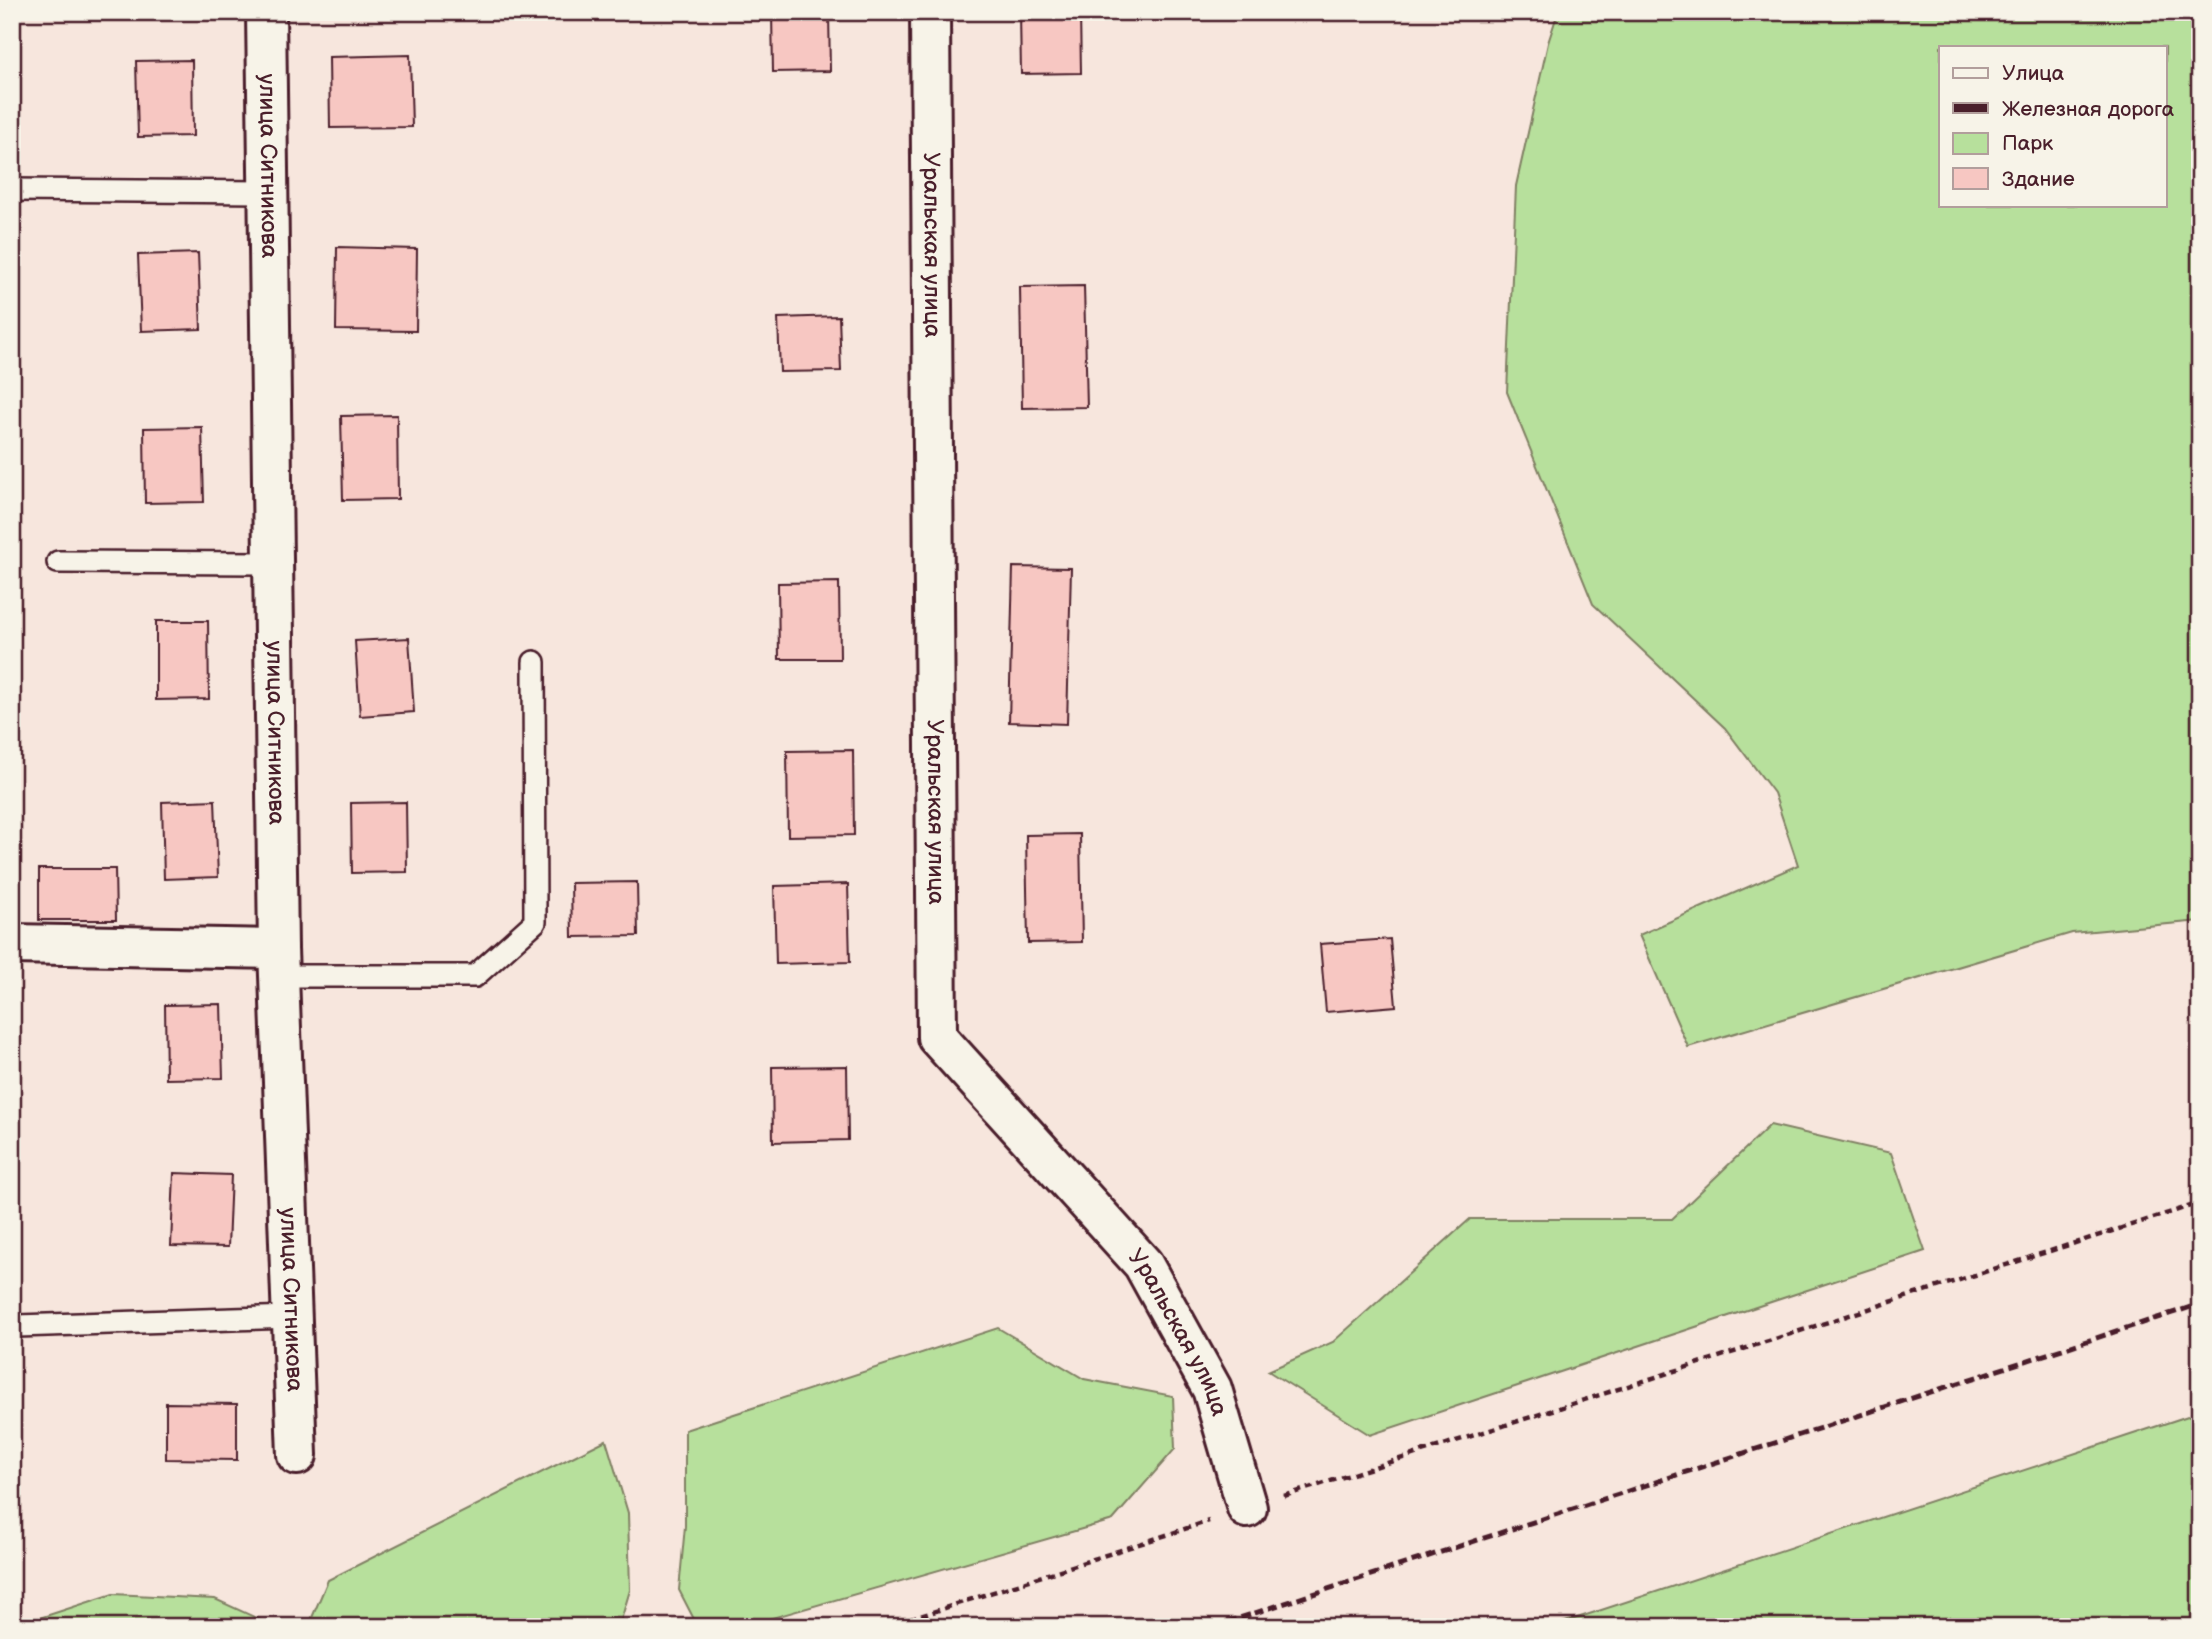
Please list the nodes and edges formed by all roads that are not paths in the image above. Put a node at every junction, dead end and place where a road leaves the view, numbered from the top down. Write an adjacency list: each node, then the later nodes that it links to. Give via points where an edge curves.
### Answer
1 (266, 12): 4 (street, улица Ситникова)
2 (930, 12): 13 (street, Уральская улица, via 937,1037 1143,1264 1212,1390)
3 (12, 190): 4 (lane)
4 (268, 192): 6 (street, улица Ситникова)
5 (58, 562): 6 (lane)
6 (273, 563): 9 (street, улица Ситникова)
7 (534, 662): 9 (lane, via 535,922 475,976)
8 (12, 944): 9 (street)
9 (279, 963): 10 (street, улица Ситникова)
10 (292, 1317): 11 (lane); 12 (street, улица Ситникова)
11 (17, 1326)
12 (297, 1455)
13 (1247, 1508)

